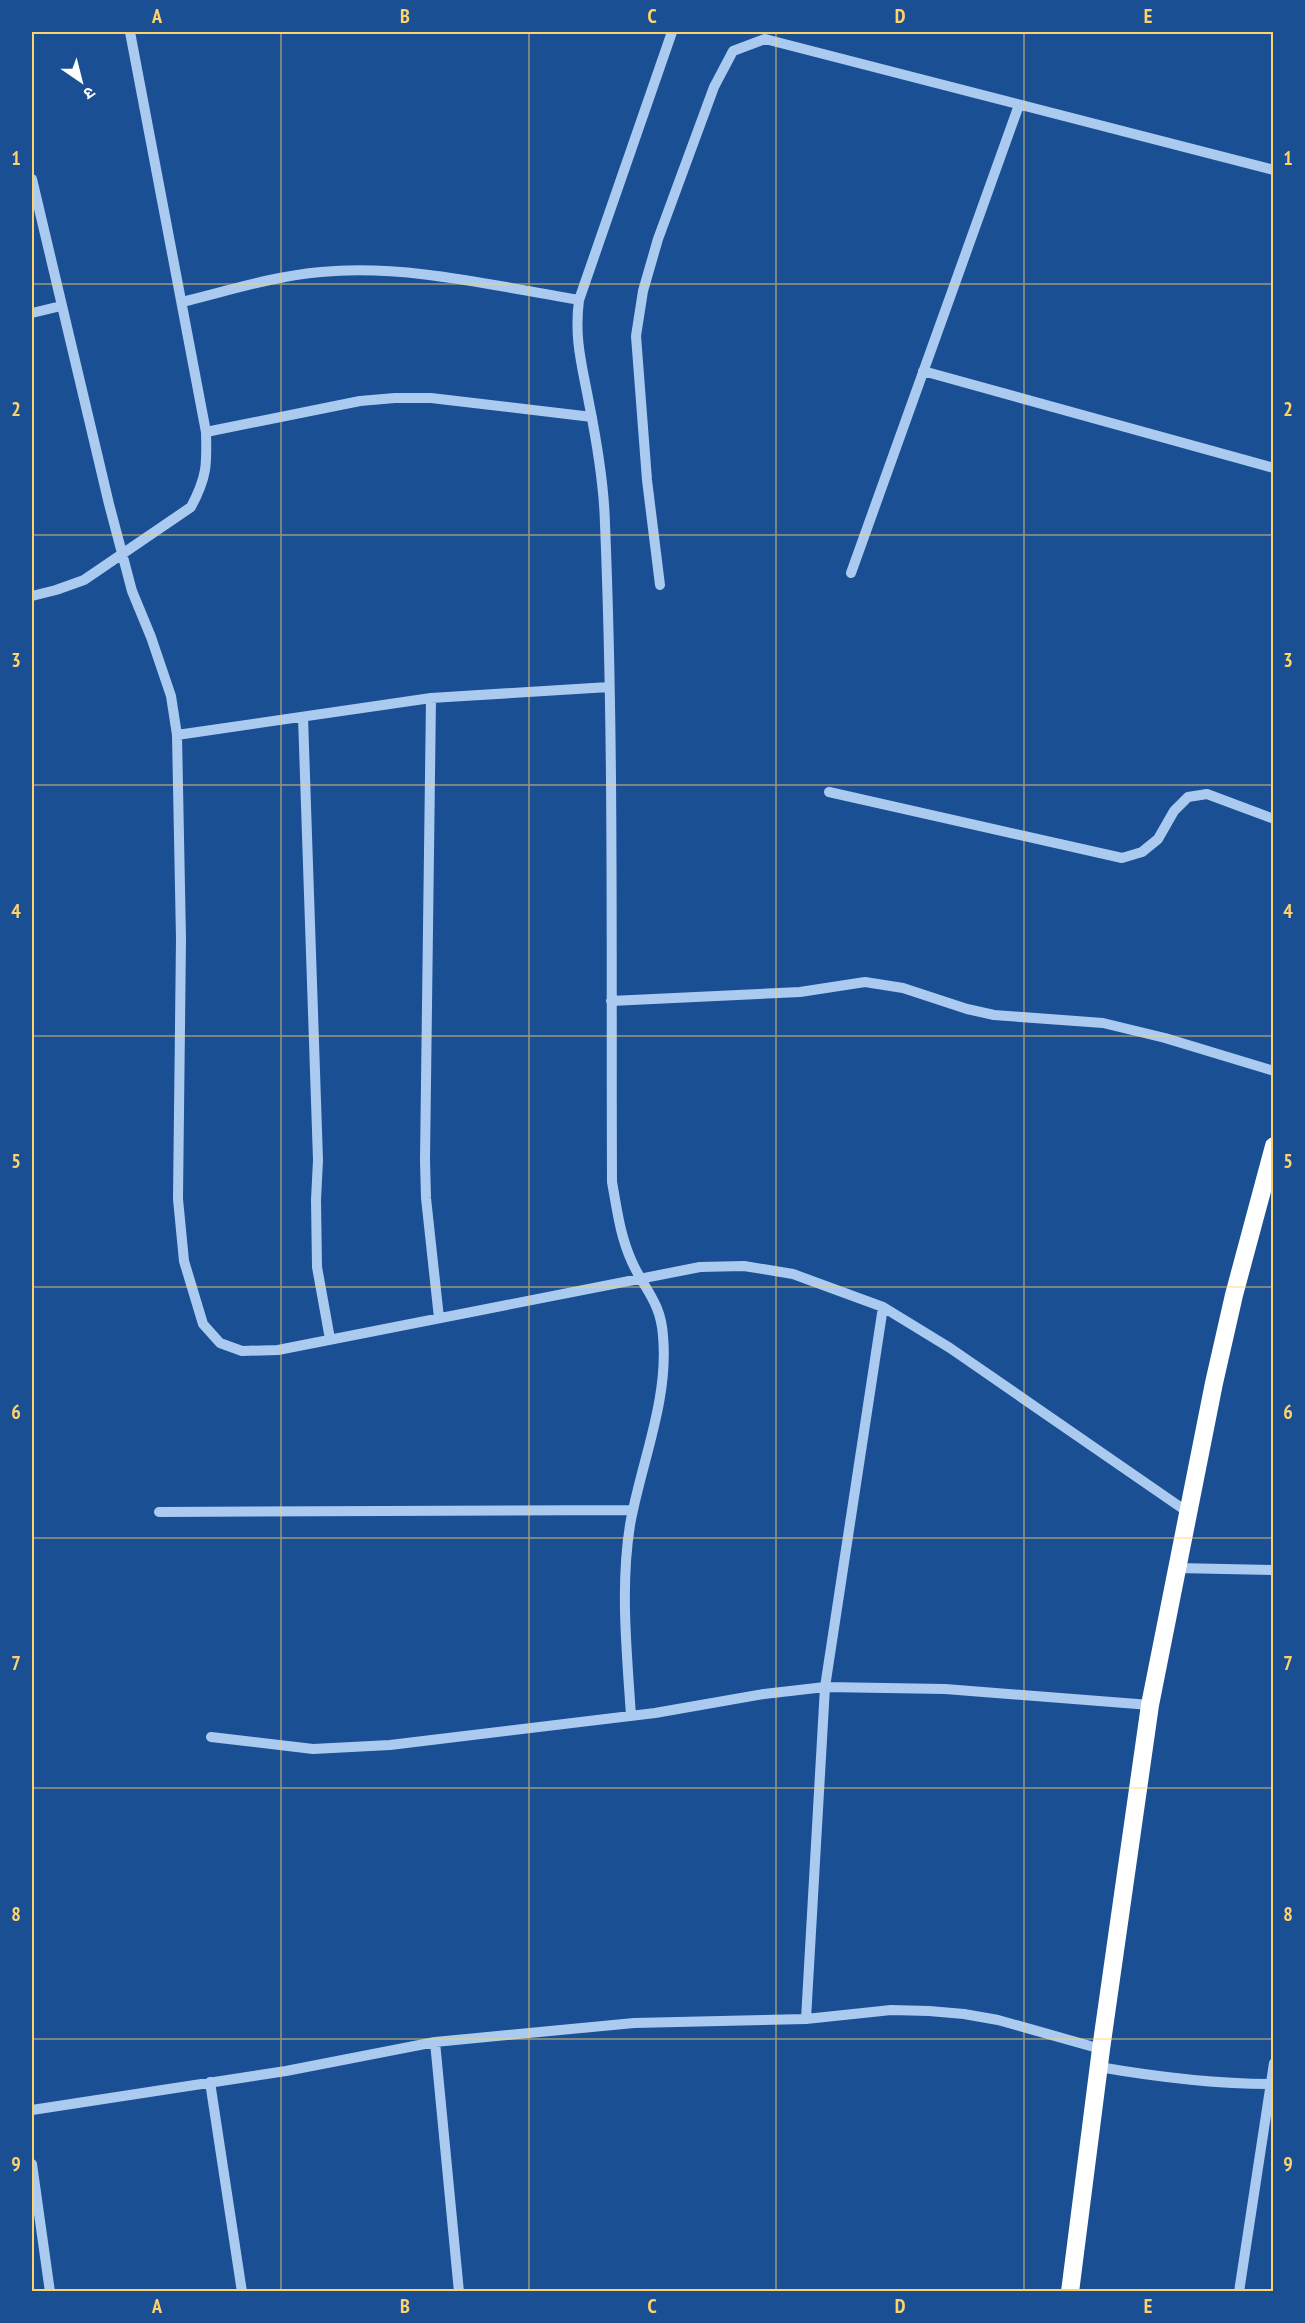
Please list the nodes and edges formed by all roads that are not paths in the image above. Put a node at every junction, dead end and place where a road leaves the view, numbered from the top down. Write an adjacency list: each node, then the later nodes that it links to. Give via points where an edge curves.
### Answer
1 (130, 32): 7 (street)
2 (672, 32): 6 (street)
3 (1019, 105): 4 (street); 10 (street); 16 (street, via 765,39 733,51 714,87 658,239 643,291 636,336)
4 (1274, 170)
5 (32, 179): 8 (street)
6 (579, 300): 7 (street, via 406,272 367,270 319,272); 11 (street, via 578,352)
7 (182, 302): 12 (street)
8 (61, 306): 9 (street); 14 (street)
9 (32, 312)
10 (923, 371): 13 (street); 15 (street)
11 (592, 417): 12 (street, via 431,398 394,398 360,401); 18 (street, via 605,508)
12 (206, 432): 14 (street, via 207,468 191,507)
13 (1274, 468)
14 (123, 555): 17 (street, via 84,580); 21 (street, via 132,591 171,696)
15 (851, 573)
16 (660, 585)
17 (32, 596)
18 (609, 687): 19 (street); 24 (street)
19 (431, 698): 20 (street); 29 (street, via 425,1160)
20 (303, 717): 21 (street); 30 (street, via 318,1160 317,1267)
21 (177, 735): 30 (street, via 181,939 178,1199 184,1261 203,1324 220,1343 254,1351)
22 (830, 792): 23 (street, via 1122,858 1142,852 1158,839 1174,811 1188,797 1207,794)
23 (1274, 819)
24 (611, 1001): 25 (street, via 800,992 866,982 903,988 994,1015 1102,1023); 27 (street, via 612,1182 620,1226)
25 (1274, 1071)
26 (1274, 1146): 33 (highway, via 1232,1306)
27 (641, 1278): 28 (street, via 700,1267 744,1266 794,1274); 29 (street); 31 (street, via 658,1311 664,1362 650,1446)
28 (883, 1307): 33 (street, via 950,1348); 36 (street)
29 (439, 1317): 30 (street)
30 (330, 1339)
31 (633, 1510): 32 (street); 38 (street, via 626,1564 625,1626)
32 (159, 1512)
33 (1189, 1513): 34 (highway)
34 (1176, 1568): 35 (street); 37 (highway)
35 (1274, 1570)
36 (825, 1688): 37 (street, via 945,1689); 38 (street); 40 (street)
37 (1150, 1705): 42 (highway)
38 (632, 1716): 39 (street, via 355,1747 313,1749)
39 (211, 1737)
40 (807, 2019): 41 (street, via 634,2023); 42 (street, via 891,2010 964,2014 998,2020)
41 (435, 2042): 44 (street); 50 (street)
42 (1100, 2058): 45 (street, via 1196,2082); 51 (highway)
43 (1274, 2063): 45 (street)
44 (210, 2082): 46 (street); 49 (street)
45 (1270, 2084): 52 (street)
46 (32, 2110)
47 (32, 2164): 48 (street)
48 (50, 2292)
49 (242, 2292)
50 (459, 2292)
51 (1070, 2292)
52 (1239, 2292)

